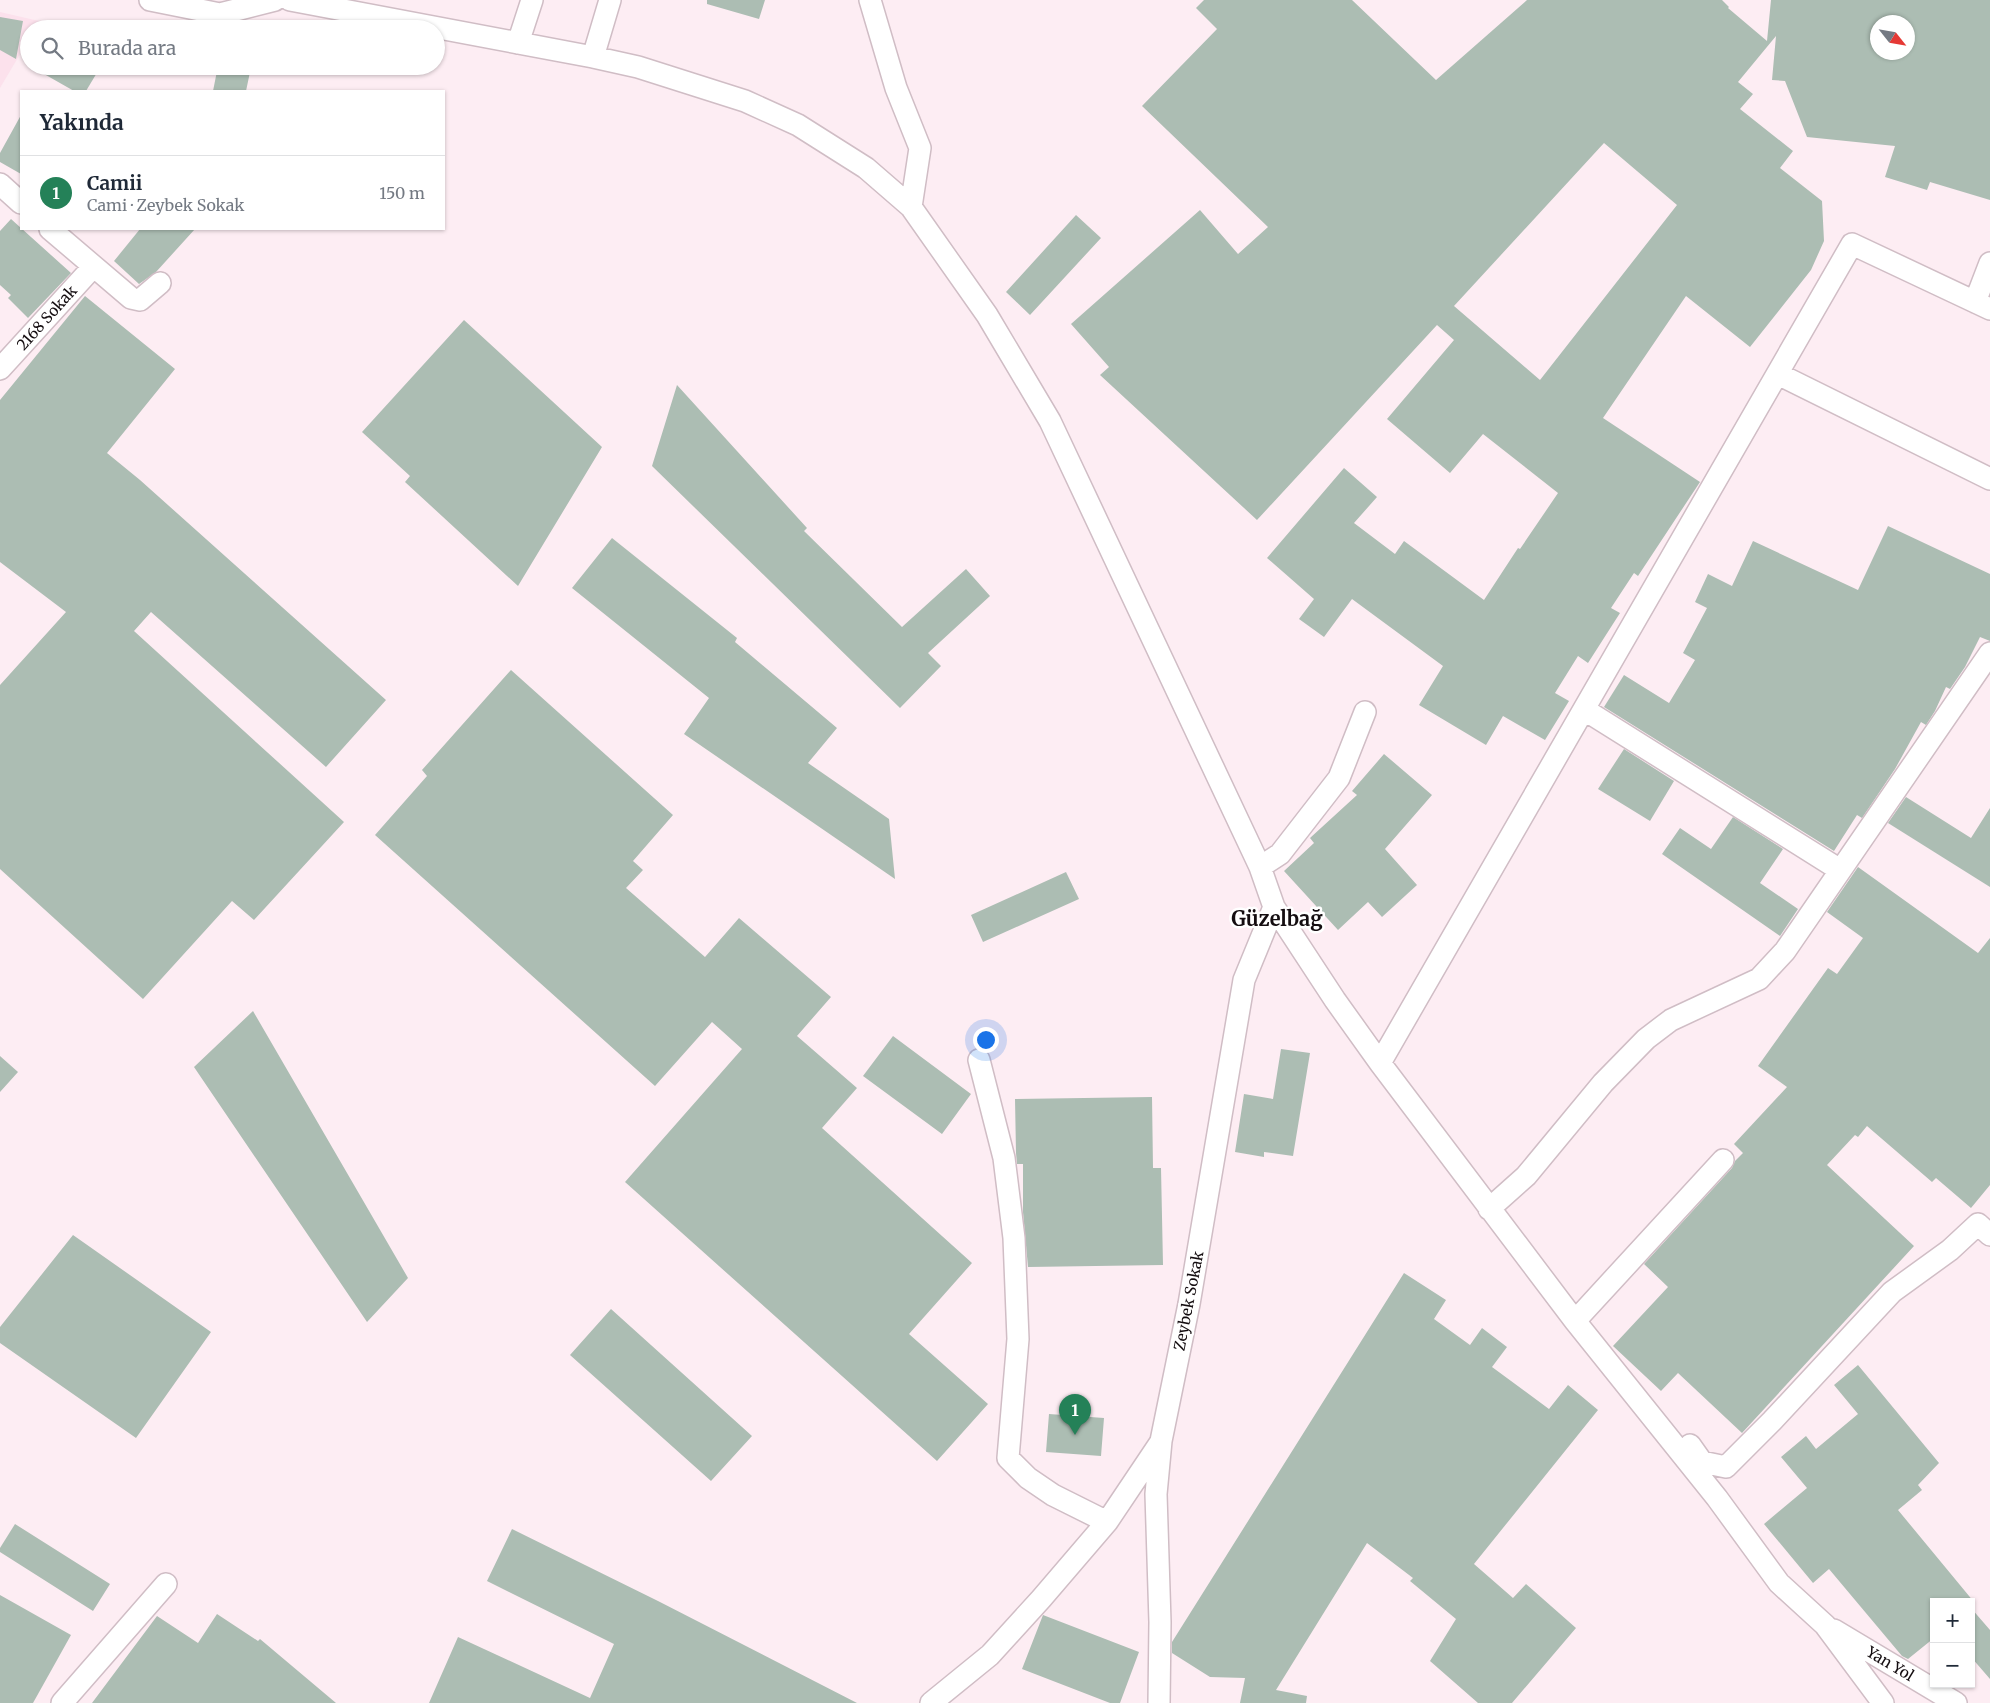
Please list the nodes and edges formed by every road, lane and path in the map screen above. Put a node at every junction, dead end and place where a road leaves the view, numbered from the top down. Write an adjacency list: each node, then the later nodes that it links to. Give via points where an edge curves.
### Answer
1 (150, 0): 2 (street, via 220,14)
2 (276, 0)
3 (290, 0): 7 (street)
4 (532, 0): 10 (street)
5 (610, 0): 11 (street)
6 (870, 0): 14 (street, via 896,88 920,148)
7 (349, 5): 8 (street)
8 (416, 20)
9 (445, 27): 10 (street)
10 (518, 43): 11 (street)
11 (593, 57): 14 (street, via 638,67 745,101 798,125 866,168)
12 (0, 184): 13 (street)
13 (20, 202)
14 (912, 207): 26 (street, via 988,315 1050,420)
15 (51, 230): 17 (street)
16 (1990, 263): 19 (street)
17 (93, 267): 18 (street, via 131,298 140,300); 20 (street, 2168 Sokak)
18 (160, 283)
19 (1982, 306): 21 (street, via 1852,244)
20 (0, 369)
21 (1778, 374): 22 (street); 24 (street)
22 (1990, 479)
23 (1990, 653): 27 (street)
24 (1585, 710): 27 (street); 30 (street)
25 (1365, 712): 26 (street, via 1339,778 1280,854)
26 (1260, 868): 28 (street)
27 (1840, 870): 32 (street, via 1785,951 1759,979 1671,1020 1646,1039 1603,1083 1526,1176)
28 (1274, 907): 30 (street, via 1334,1000); 36 (street, Zeybek Sokak, via 1244,980 1191,1295)
29 (979, 1060): 37 (street, via 1004,1158 1014,1238 1018,1339 1008,1458 1028,1478 1053,1495)
30 (1380, 1063): 32 (street)
31 (1723, 1160): 34 (street)
32 (1489, 1209): 34 (street)
33 (1990, 1235): 35 (street, via 1978,1224 1950,1250 1892,1292 1726,1468 1702,1462 1657,1400)
34 (1575, 1321): 35 (street)
35 (1608, 1362): 39 (street, via 1780,1583)
36 (1161, 1441): 37 (street); 42 (street, Zeybek Sokak, via 1156,1494)
37 (1107, 1522): 41 (street, via 990,1655)
38 (166, 1584): 40 (street)
39 (1825, 1625): 43 (street); 44 (street, Yan Yol)
40 (62, 1703)
41 (931, 1703)
42 (1159, 1703)
43 (1883, 1703)
44 (1956, 1703)

